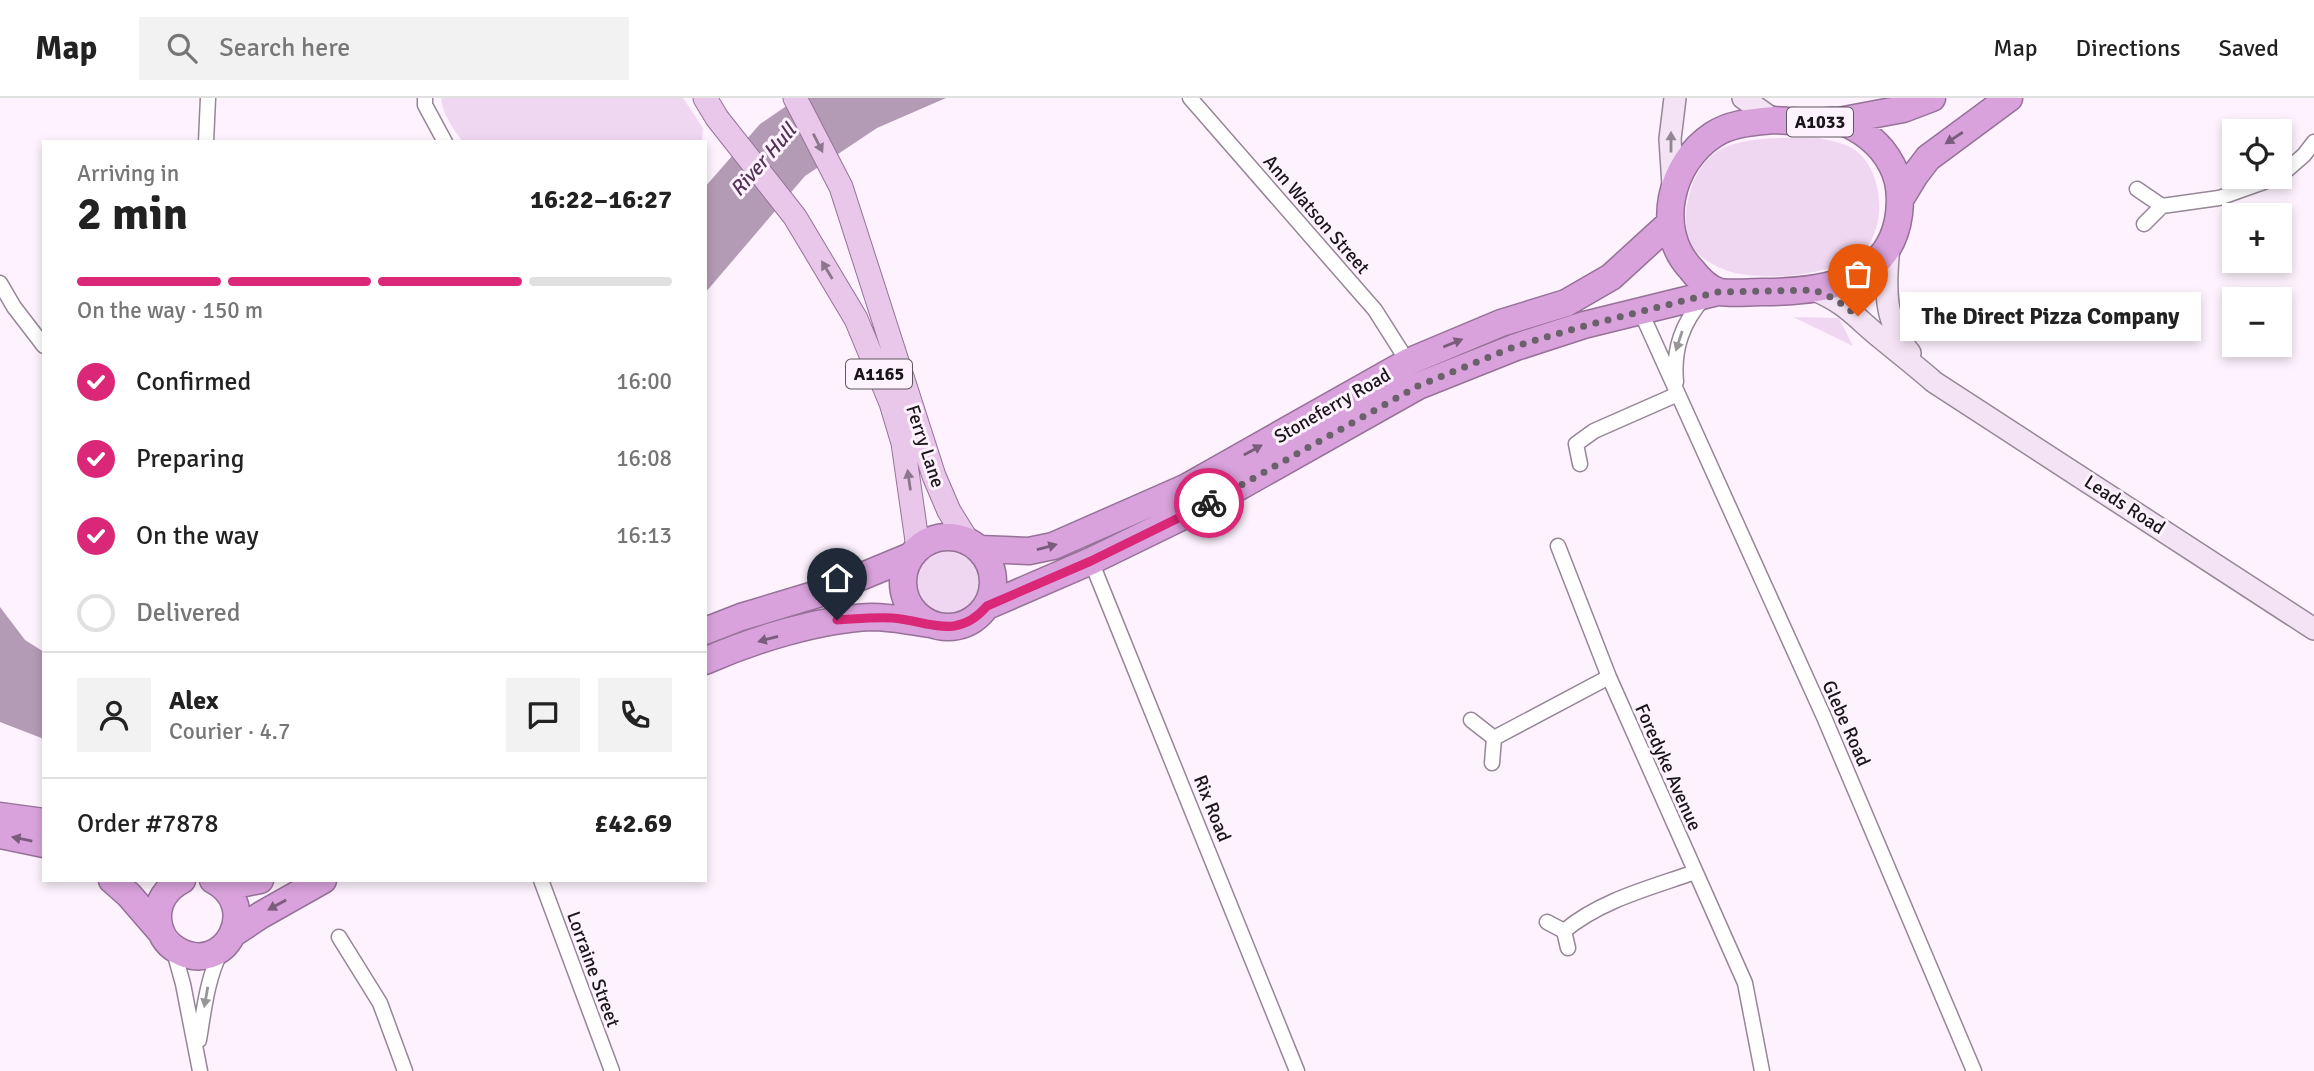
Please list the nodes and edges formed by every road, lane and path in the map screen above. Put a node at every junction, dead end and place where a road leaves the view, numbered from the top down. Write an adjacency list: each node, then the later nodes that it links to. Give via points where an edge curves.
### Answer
1 (208, 98): 12 (street)
2 (425, 98): 13 (street)
3 (705, 98): 35 (main road, Ferry Lane / A1165, one-way to 3, via 903,443 856,319 795,217)
4 (795, 98): 33 (main road, Ferry Lane / A1165, one-way to 33, via 841,187 934,476 948,511)
5 (1190, 98): 29 (street, Ann Watson Street, via 1375,310)
6 (1675, 98): 16 (main road, one-way to 6, via 1670,139)
7 (1743, 98): 10 (main road)
8 (1932, 98): 11 (highway, A1033, via 1903,110)
9 (2009, 98): 19 (highway, A1033, one-way to 19, via 1928,158)
10 (1774, 120): 11 (highway, A1033); 16 (highway, A1033, via 1748,122 1712,135)
11 (1839, 121): 19 (highway, A1033, via 1874,141 1886,155 1900,182)
12 (206, 140)
13 (444, 140)
14 (2314, 142): 15 (street)
15 (2292, 165)
16 (1673, 185): 21 (highway, A1033)
17 (2137, 189): 20 (street)
18 (2244, 189): 20 (street, via 2219,198)
19 (1901, 198): 23 (highway, A1033)
20 (2162, 206): 22 (street)
21 (1670, 224): 26 (highway, A1033, via 1687,266); 29 (highway, Stoneferry Road, one-way to 21, via 1501,323 1566,303 1611,277)
22 (2144, 224)
23 (1889, 246): 25 (highway, A1033, via 1863,272); 30 (main road, Leads Road, via 1887,311 1899,341)
24 (0, 283): 28 (street)
25 (1814, 290): 26 (highway, A1033); 30 (main road, Leads Road, via 1858,316)
26 (1713, 293): 27 (highway, Stoneferry Road / A1033); 31 (street, Glebe Road, one-way to 31, via 1693,310 1678,339 1674,361)
27 (1640, 310): 31 (street, Glebe Road); 36 (highway, Stoneferry Road / A1033, via 1516,346 1418,386 1212,502)
28 (42, 343)
29 (1408, 362): 33 (highway, Stoneferry Road, one-way to 29, via 1029,551 1053,546 1185,488)
30 (1934, 382): 39 (main road, Leads Road)
31 (1678, 394): 32 (street, via 1594,431 1576,444); 69 (street, Glebe Road, via 1824,717)
32 (1580, 464)
33 (973, 545): 35 (highway, via 941,537); 37 (highway, via 989,562 993,576)
34 (1558, 546): 42 (street, Foredyke Avenue)
35 (914, 552): 38 (highway, via 902,581 905,595 919,618); 40 (highway, via 836,588)
36 (1091, 561): 37 (highway, Stoneferry Road / A1033); 67 (street, Rix Road)
37 (987, 606): 38 (highway, via 966,624)
38 (931, 624): 41 (highway, one-way to 41, via 894,618 837,620)
39 (2314, 629)
40 (707, 630)
41 (707, 660)
42 (1609, 677): 44 (street); 50 (street, Foredyke Avenue)
43 (1471, 720): 44 (street)
44 (1494, 738): 45 (street)
45 (1492, 763)
46 (0, 816): 47 (highway)
47 (42, 822)
48 (0, 835): 49 (highway, one-way to 48)
49 (42, 844)
50 (1695, 872): 58 (street, via 1612,902); 68 (street, Foredyke Avenue, via 1745,983)
51 (114, 882): 60 (highway)
52 (178, 882): 60 (highway, via 159,908 158,920)
53 (216, 882): 54 (highway); 61 (highway, via 230,894 235,906 237,920)
54 (252, 882)
55 (319, 882): 61 (highway, one-way to 61)
56 (542, 882): 66 (street, Lorraine Street)
57 (1547, 922): 58 (street)
58 (1564, 931): 62 (street)
59 (339, 937): 65 (street, via 380,1003)
60 (167, 940): 61 (highway, via 185,954 198,956 211,954); 63 (street)
61 (228, 940): 63 (street, one-way to 63, via 213,966)
62 (1568, 948)
63 (197, 1049): 64 (street)
64 (200, 1071)
65 (405, 1071)
66 (612, 1071)
67 (1297, 1071)
68 (1762, 1071)
69 (1974, 1071)

